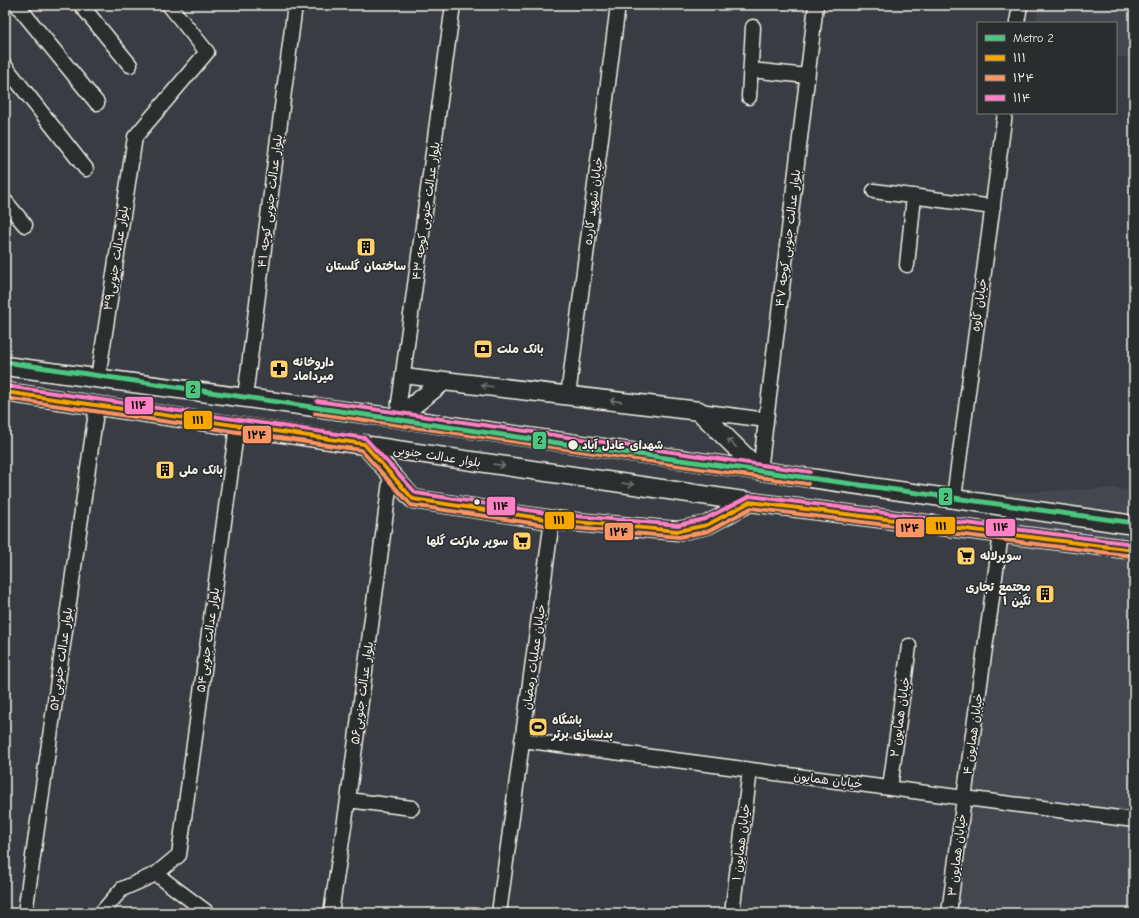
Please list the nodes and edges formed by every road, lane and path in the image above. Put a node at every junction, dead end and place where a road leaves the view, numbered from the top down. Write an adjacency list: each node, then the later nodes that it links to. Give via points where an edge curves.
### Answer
1 (17, 5): 16 (street)
2 (81, 5): 11 (street)
3 (169, 5): 27 (street, ۳۹بلوار عدالت جنوبی, via 207,52 135,137)
4 (295, 5): 31 (street, بلوار عدالت جنوبی کوچه ۴۱)
5 (453, 5): 26 (street, بلوار عدالت جنوبی کوچه ۴۳)
6 (618, 5): 30 (street, خیابان شهید کارده)
7 (816, 5): 14 (street, بلوار عدالت جنوبی کوچه ۴۷)
8 (1020, 5): 9 (street)
9 (1017, 22)
10 (753, 27): 13 (street)
11 (130, 65)
12 (5, 66): 18 (street)
13 (751, 70): 14 (street); 15 (street)
14 (807, 76): 35 (street, بلوار عدالت جنوبی کوچه ۴۷)
15 (749, 97)
16 (97, 103)
17 (1005, 114): 22 (street, خیابان کاوه)
18 (86, 170)
19 (874, 191): 20 (street)
20 (914, 196): 22 (street); 24 (street)
21 (5, 201): 23 (street)
22 (993, 207): 40 (street, خیابان کاوه)
23 (25, 225)
24 (907, 265)
25 (5, 366): 27 (main road)
26 (404, 376): 28 (street); 34 (street, بلوار عدالت جنوبی کوچه ۴۳)
27 (98, 378): 31 (main road)
28 (444, 381): 30 (main road, one-way to 28); 34 (main road)
29 (5, 392): 32 (main road, بلوار عدالت جنوبی)
30 (568, 396): 33 (main road, one-way to 30)
31 (245, 397): 34 (main road)
32 (97, 405): 36 (main road, بلوار عدالت جنوبی); 55 (street, بلوار عدالت جنوبی۵۲)
33 (699, 411): 35 (street); 38 (main road, one-way to 33)
34 (397, 418): 38 (main road)
35 (766, 420): 38 (street, بلوار عدالت جنوبی کوچه ۴۷)
36 (237, 426): 37 (main road, بلوار عدالت جنوبی); 54 (street, بلوار عدالت جنوبی۵۴, via 179,855)
37 (364, 444): 39 (main road); 41 (main road, بلوار عدالت جنوبی, one-way to 41)
38 (760, 471): 40 (main road)
39 (391, 474): 42 (main road, via 414,499); 51 (street, بلوار عدالت جنوبی۵۶)
40 (954, 498): 43 (main road)
41 (750, 502): 42 (main road, via 707,525 678,531); 44 (main road, بلوار عدالت جنوبی)
42 (552, 520): 47 (street, خیابان عملیات رمضان)
43 (1134, 524)
44 (1001, 534): 45 (main road, بلوار عدالت جنوبی); 50 (street, خیابان همایون ۴)
45 (1134, 550)
46 (909, 646): 49 (street, خیابان همایون ۲)
47 (522, 740): 48 (street, خیابان همایون); 59 (street, خیابان عملیات رمضان)
48 (750, 770): 49 (street, خیابان همایون); 60 (street, خیابان همایون ۱)
49 (890, 788): 50 (street, خیابان همایون)
50 (964, 798): 53 (street, خیابان همایون); 61 (street, خیابان همایون ۳)
51 (348, 800): 52 (street); 58 (street, بلوار عدالت جنوبی۵۶)
52 (412, 808)
53 (1134, 820)
54 (156, 874): 56 (street, via 122,889); 57 (street)
55 (25, 913)
56 (101, 913)
57 (208, 913)
58 (331, 913)
59 (499, 913)
60 (732, 913)
61 (949, 913)

